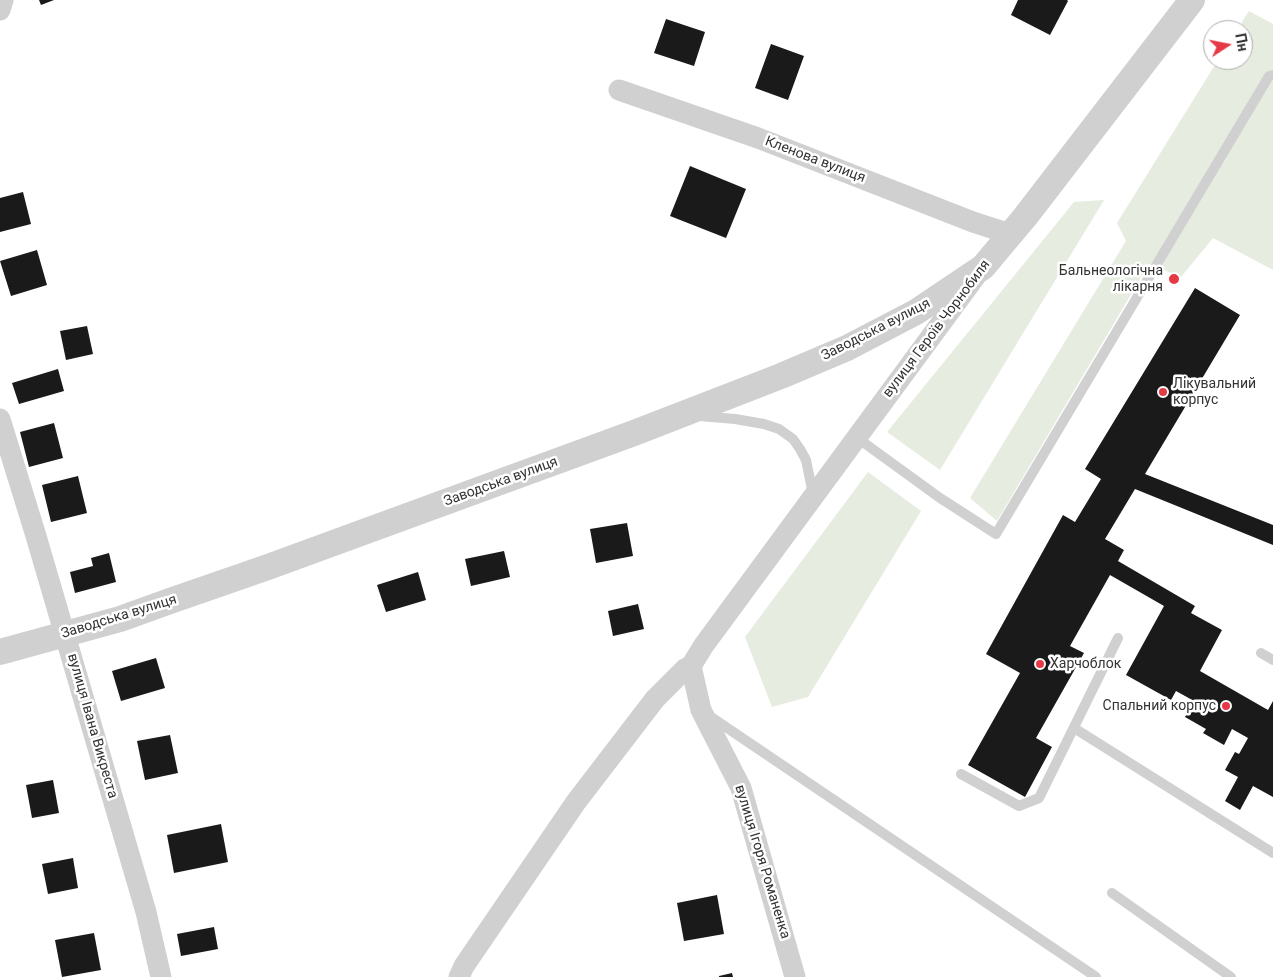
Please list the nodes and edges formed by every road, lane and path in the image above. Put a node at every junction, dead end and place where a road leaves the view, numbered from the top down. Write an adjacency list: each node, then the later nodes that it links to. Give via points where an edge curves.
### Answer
1 (3, 0): 3 (street)
2 (1192, 0): 6 (street, вулиця Героїв Чорнобиля)
3 (0, 10)
4 (1273, 75): 10 (lane, via 1269,76 996,534)
5 (619, 90): 6 (street, Кленова вулиця, via 758,138)
6 (1010, 234): 7 (street, вулиця Героїв Чорнобиля)
7 (983, 267): 8 (street, Заводська вулиця, via 916,312 848,348); 10 (street, вулиця Героїв Чорнобиля)
8 (683, 414): 11 (lane, via 735,419 779,429 793,440 806,460); 12 (street, Заводська вулиця, via 268,568 120,619)
9 (0, 420): 12 (street, вулиця Івана Викреста)
10 (856, 437): 11 (street, вулиця Героїв Чорнобиля)
11 (813, 496): 17 (street, вулиця Героїв Чорнобиля)
12 (65, 634): 14 (street, Заводська вулиця); 23 (street, вулиця Івана Викреста, via 146,912)
13 (1118, 638): 19 (lane)
14 (0, 652)
15 (1261, 653): 16 (lane)
16 (1273, 660)
17 (691, 666): 18 (street, вулиця Ігоря Романенка); 24 (street, вулиця Героїв Чорнобиля, via 655,698 576,802)
18 (701, 710): 25 (street, вулиця Ігоря Романенка, via 741,788); 26 (lane)
19 (1074, 728): 20 (lane, via 1039,798 1019,806); 21 (lane)
20 (961, 774)
21 (1273, 853)
22 (1112, 893): 27 (lane)
23 (161, 977)
24 (459, 977)
25 (795, 977)
26 (1096, 977)
27 (1231, 977)

